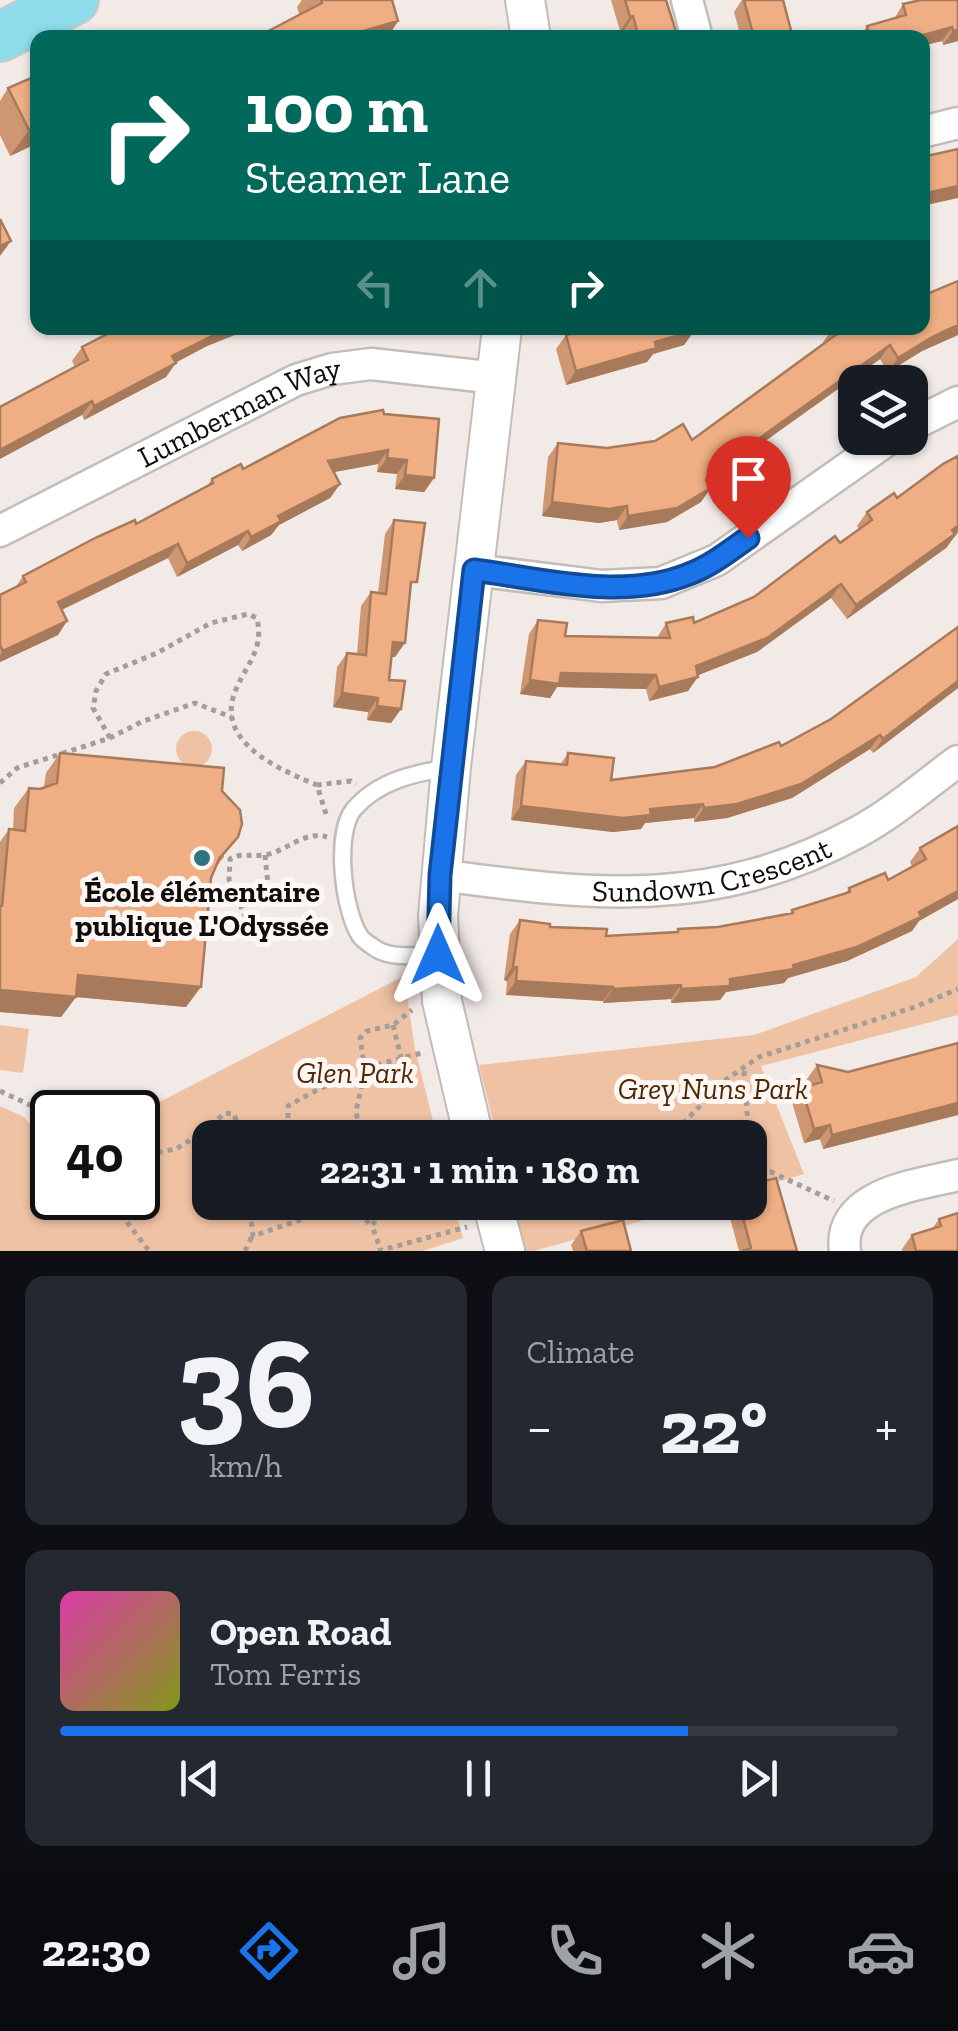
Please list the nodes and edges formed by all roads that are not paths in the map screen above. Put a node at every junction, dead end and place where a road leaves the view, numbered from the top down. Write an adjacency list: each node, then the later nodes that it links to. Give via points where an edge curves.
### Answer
1 (74, 0): 6 (main road)
2 (525, 0): 4 (street)
3 (687, 0): 5 (street)
4 (530, 30)
5 (695, 30)
6 (17, 34)
7 (958, 122): 8 (street)
8 (930, 130)
9 (501, 335): 10 (street)
10 (497, 378): 14 (street, Lumberman Way, via 371,364 296,380); 15 (street)
11 (958, 402): 12 (street)
12 (928, 417)
13 (866, 455): 15 (street, via 717,560 661,583 602,586)
14 (0, 531)
15 (474, 570): 17 (street)
16 (958, 761): 18 (street, Sundown Crescent, via 862,830 734,880 606,894)
17 (451, 767): 18 (street); 19 (lane, via 404,775 370,795 351,812 342,855 345,891 361,938 381,952)
18 (440, 875): 19 (street)
19 (438, 955): 20 (street)
20 (470, 1120)
21 (958, 1175): 22 (street, via 861,1207 848,1223)
22 (845, 1251)

